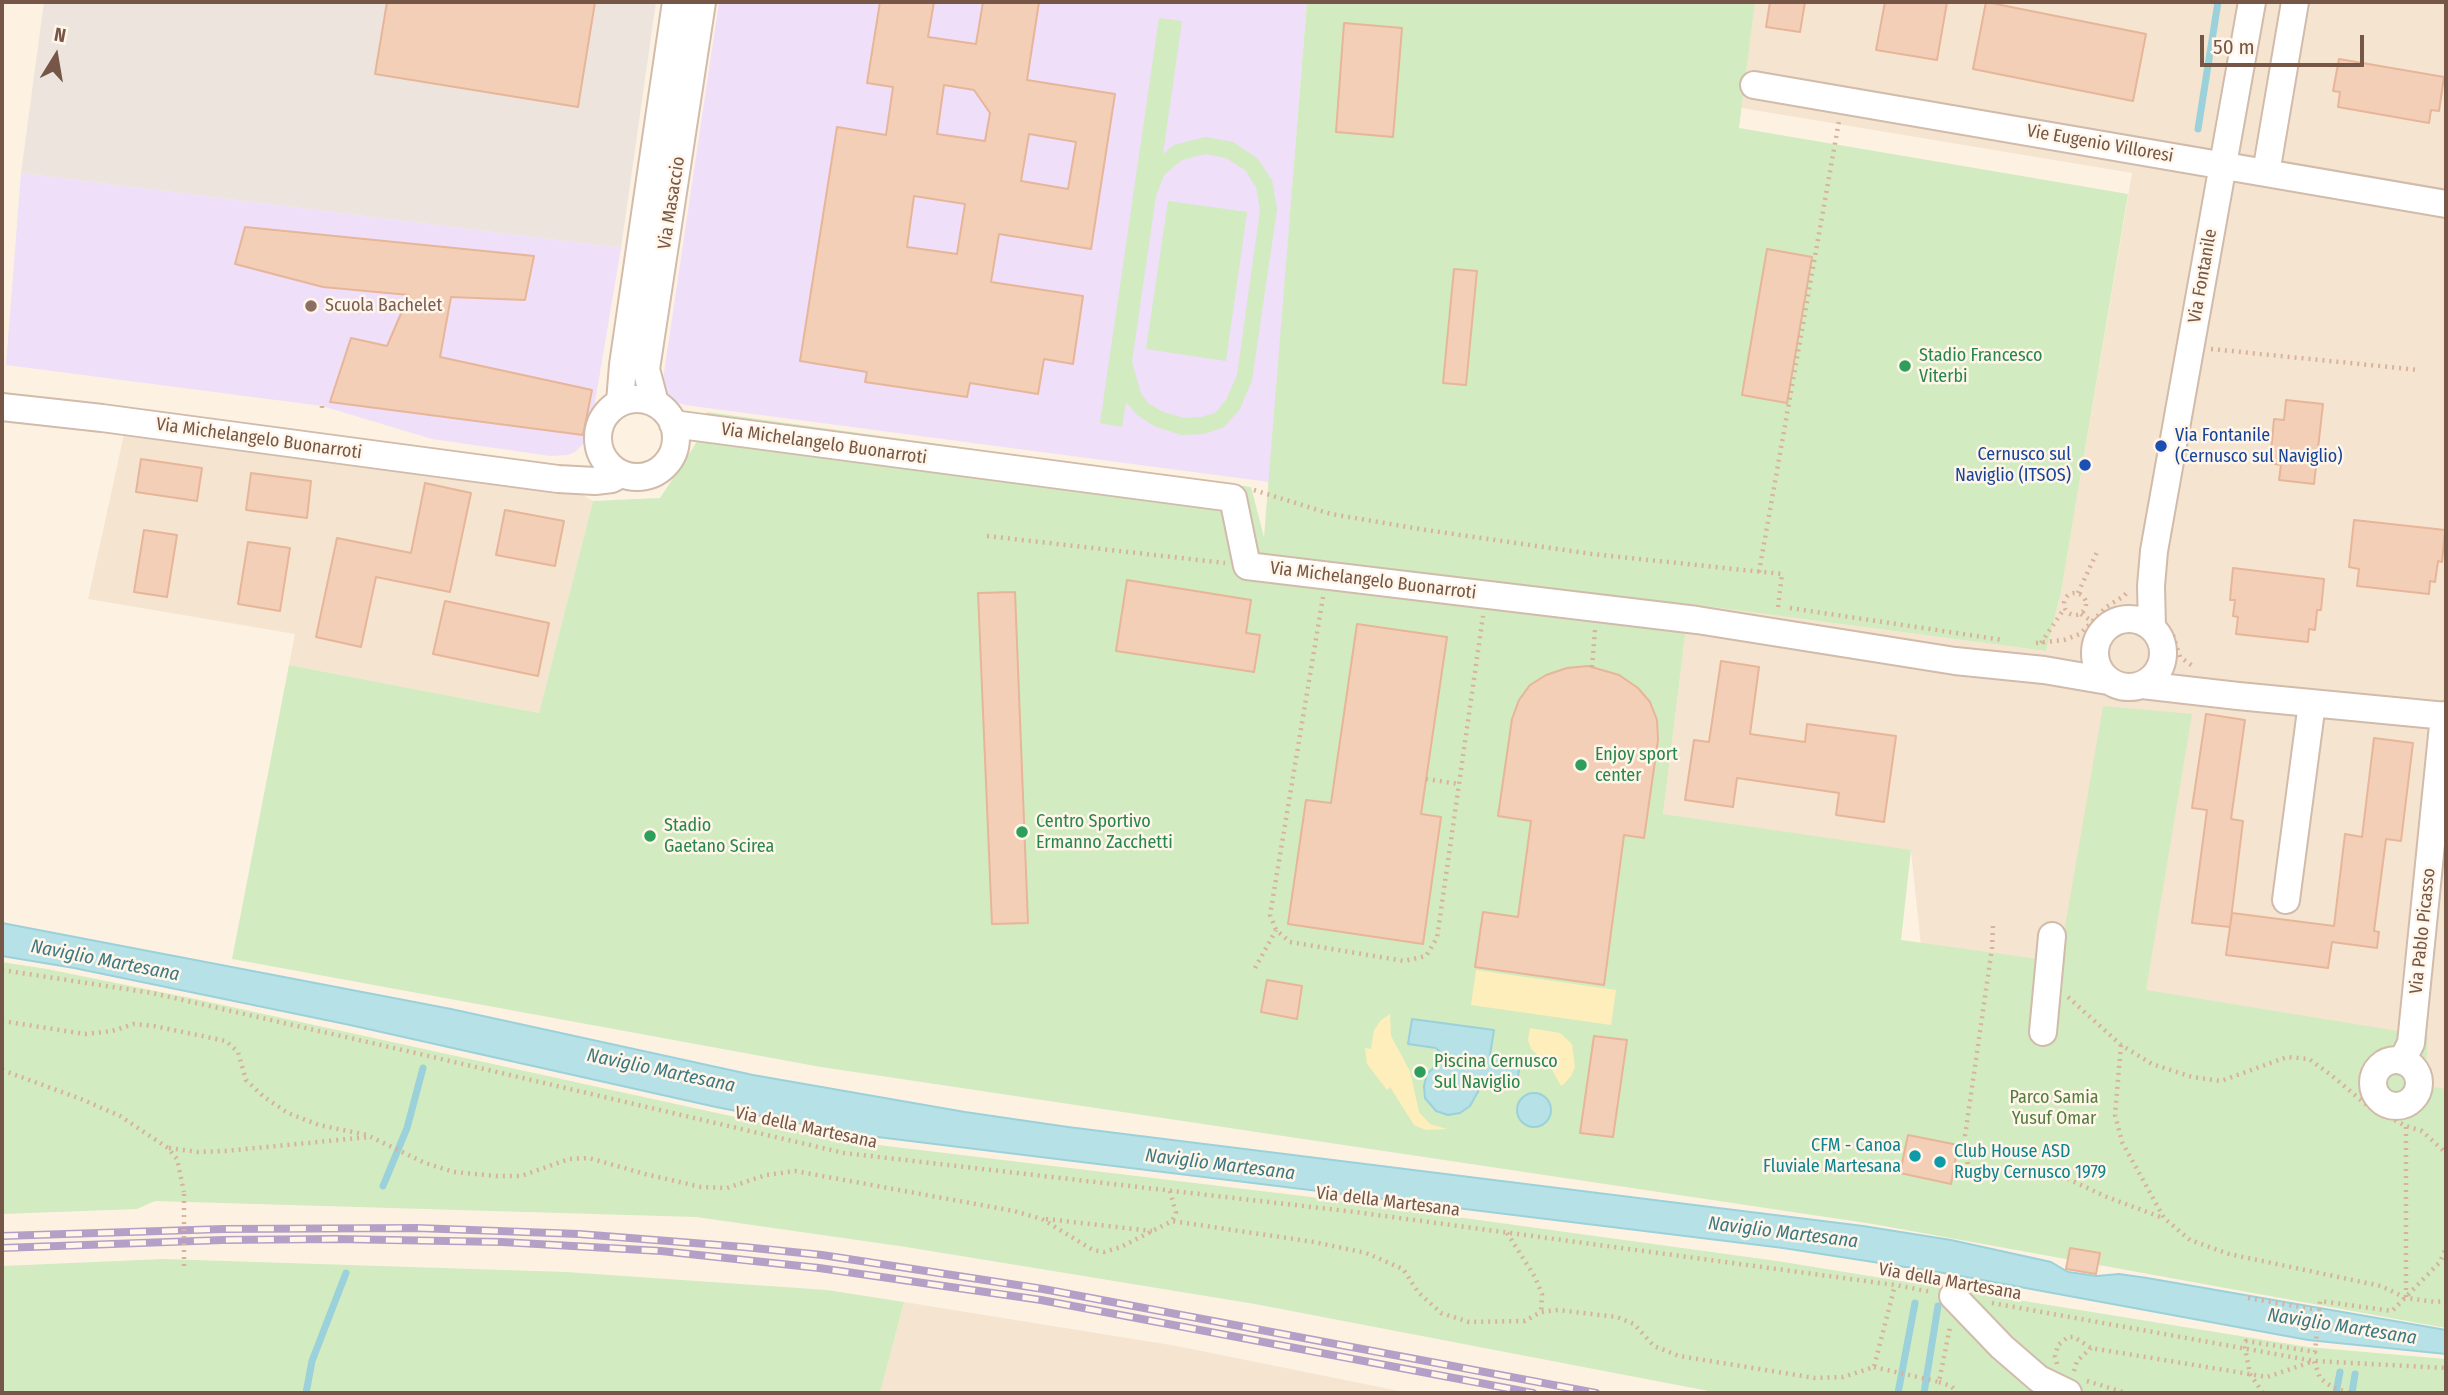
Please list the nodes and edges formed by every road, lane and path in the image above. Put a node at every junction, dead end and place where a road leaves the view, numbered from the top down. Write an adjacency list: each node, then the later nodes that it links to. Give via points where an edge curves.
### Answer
1 (676, 2): 12 (street, Via Masaccio)
2 (702, 2): 13 (street, Via Masaccio, via 646,369)
3 (2252, 2): 7 (street, Via Fontanile)
4 (2295, 2): 8 (street)
5 (1754, 85): 7 (street, Vie Eugenio Villoresi)
6 (1839, 120): 24 (path)
7 (2223, 165): 8 (street, Vie Eugenio Villoresi); 21 (street, Via Fontanile)
8 (2266, 173): 9 (street, Vie Eugenio Villoresi)
9 (2446, 204)
10 (2207, 349): 11 (path)
11 (2419, 370)
12 (620, 402): 13 (street); 16 (street, via 601,421 597,433)
13 (655, 403): 15 (street, Via Masaccio)
14 (2, 407): 18 (street, Via Michelangelo Buonarroti)
15 (674, 424): 17 (street, via 676,446 663,468 640,477); 23 (street, Via Michelangelo Buonarroti, via 1233,498)
16 (600, 452): 17 (street); 18 (street, via 585,467)
17 (621, 474): 18 (street, Via Michelangelo Buonarroti, via 595,481)
18 (558, 479)
19 (1243, 487): 24 (path, via 1361,519 1592,554)
20 (987, 537): 23 (path)
21 (2154, 551): 32 (street, Via Fontanile); 34 (street, Via Fontanile)
22 (2097, 552): 27 (path)
23 (1247, 566): 25 (street, Via Michelangelo Buonarroti)
24 (1759, 572): 35 (path, via 1782,574 1778,607)
25 (1327, 576): 28 (street, Via Michelangelo Buonarroti); 50 (path, via 1270,915)
26 (2129, 586): 33 (path, via 2124,596)
27 (2078, 593): 30 (path, via 2066,596); 31 (path, via 2087,603)
28 (1486, 595): 29 (street, Via Michelangelo Buonarroti); 47 (path)
29 (1598, 609): 38 (street, Via Michelangelo Buonarroti, via 1955,661); 40 (path)
30 (2064, 609): 31 (path, via 2073,616); 38 (path)
31 (2081, 614): 33 (path)
32 (2124, 619): 34 (street, via 2139,620); 37 (street, via 2103,630)
33 (2092, 622): 38 (path)
34 (2152, 628): 39 (street, via 2162,643)
35 (2015, 642)
36 (2028, 643): 38 (path)
37 (2095, 648): 38 (street, Via Michelangelo Buonarroti); 41 (street, via 2096,664)
38 (2042, 657): 41 (street, Via Michelangelo Buonarroti)
39 (2162, 664): 42 (street); 43 (street)
40 (1592, 667)
41 (2108, 681): 42 (street, via 2128,687)
42 (2142, 685): 43 (street)
43 (2209, 693): 44 (street)
44 (2312, 703): 45 (street); 48 (street)
45 (2445, 715): 58 (street, Via Pablo Picasso)
46 (1426, 779): 47 (path)
47 (1459, 784): 50 (path, via 1437,938 1426,956 1404,961 1290,942)
48 (2286, 901)
49 (1993, 926): 66 (path, via 1965,1136 1968,1166 1984,1172 2068,1179)
50 (1276, 930): 53 (path)
51 (2052, 936): 52 (street)
52 (2050, 966): 56 (street); 57 (path, via 2062,992)
53 (1255, 968)
54 (2, 970): 65 (path, Via della Martesana, via 152,993 844,1153)
55 (2, 1021): 62 (path, via 85,1034 134,1024 226,1041 238,1052 246,1080 288,1113)
56 (2043, 1032)
57 (2121, 1045): 60 (path, via 2152,1064 2221,1081 2287,1057 2309,1059); 66 (path, via 2115,1115 2122,1143)
58 (2407, 1052): 60 (path, via 2383,1049 2367,1063 2362,1082)
59 (2, 1070): 63 (path, via 120,1116)
60 (2368, 1106): 61 (path)
61 (2406, 1126): 64 (path, via 2422,1131); 75 (path)
62 (372, 1137): 63 (path, via 212,1151); 67 (path, via 454,1172 521,1176 589,1157 701,1187 727,1188 795,1171)
63 (168, 1148): 72 (path, bridge, via 177,1159 184,1192)
64 (2446, 1153)
65 (1170, 1191): 68 (path, via 1176,1213); 70 (path, Via della Martesana)
66 (2164, 1218): 75 (path, via 2190,1240 2229,1254 2381,1286)
67 (1042, 1219): 69 (path); 69 (path, via 1104,1252)
68 (1172, 1221): 69 (path); 79 (path, via 1366,1252 1403,1269 1418,1292 1441,1313 1469,1322 1525,1321)
69 (1153, 1231)
70 (1506, 1232): 73 (path, Via della Martesana); 79 (path, via 1535,1277 1542,1294)
71 (2446, 1248): 75 (path, via 2440,1262)
72 (184, 1266)
73 (1895, 1285): 76 (path, Via della Martesana); 83 (path)
74 (2248, 1298): 78 (path)
75 (2406, 1298): 77 (path); 81 (path, via 2392,1311 2320,1301 2315,1352 2246,1341)
76 (1957, 1300): 81 (path, Via della Martesana); 86 (path); 87 (street, via 2039,1379)
77 (2446, 1301)
78 (2312, 1309)
79 (1541, 1312): 83 (path, via 1617,1317 1634,1324 1654,1346 1679,1356 1760,1370 1815,1378 1843,1377)
80 (2091, 1348): 85 (path); 87 (path, via 2077,1361); 87 (path, via 2074,1337 2058,1345 2056,1363)
81 (2245, 1348): 82 (path, Via della Martesana); 85 (path)
82 (2314, 1361): 84 (path, Via della Martesana); 85 (path, via 2267,1377); 91 (path, via 2320,1378)
83 (1874, 1367): 86 (path)
84 (2446, 1368)
85 (2250, 1374): 90 (path)
86 (1940, 1382): 88 (path)
87 (2076, 1384): 89 (path)
88 (1956, 1391)
89 (2126, 1393)
90 (2263, 1393)
91 (2349, 1393)

